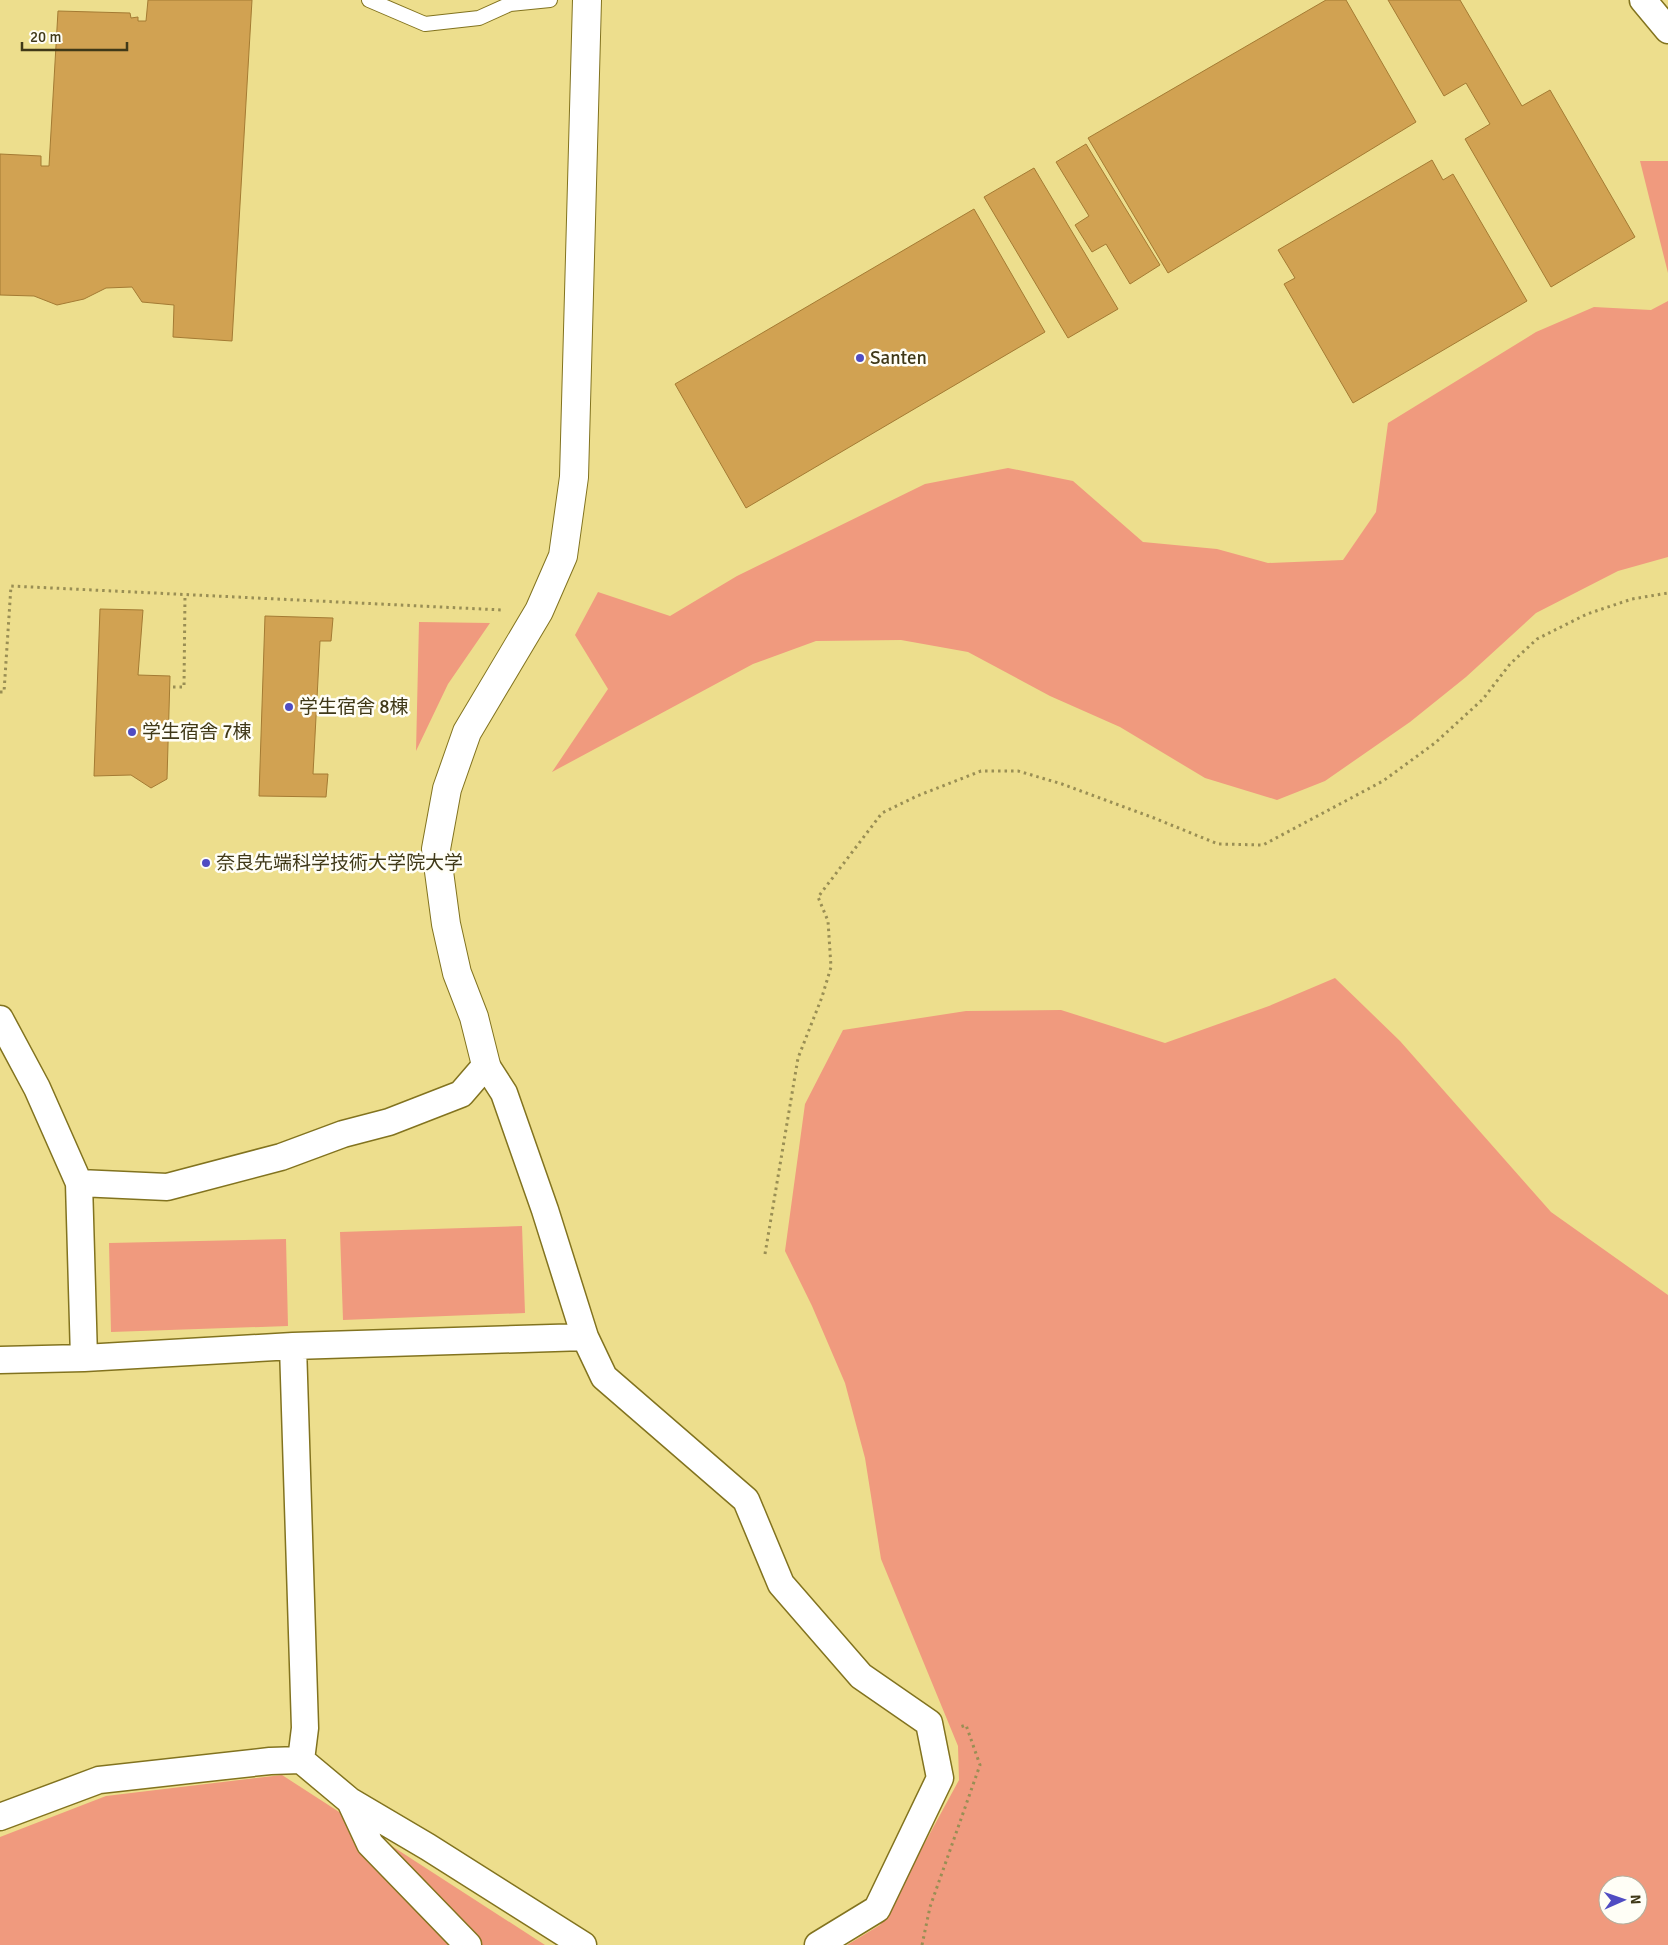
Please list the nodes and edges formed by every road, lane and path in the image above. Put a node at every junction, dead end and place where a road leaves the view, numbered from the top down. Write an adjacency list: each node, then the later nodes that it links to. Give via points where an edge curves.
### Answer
1 (369, 0): 2 (lane, via 425,24 480,18 510,4)
2 (550, 0)
3 (587, 0): 8 (street, via 574,477 563,556)
4 (1643, 0): 5 (street)
5 (1668, 30)
6 (1668, 593): 14 (path, via 1632,599 1587,614 1537,639 1510,664 1483,699 1435,743 1383,781 1263,845 1218,844 1062,784 1018,771 981,771 882,813 818,897 828,921 831,967 798,1058)
7 (185, 594): 8 (path); 9 (path, via 184,688); 10 (path, via 11,586 4,692)
8 (539, 611): 12 (street, via 467,732 447,789 436,849 451,948)
9 (173, 687)
10 (0, 692)
11 (0, 1019): 13 (street, via 37,1088)
12 (486, 1064): 13 (street, via 461,1094 389,1122 281,1156 167,1187); 15 (street, via 504,1093 546,1210)
13 (79, 1183): 17 (street)
14 (765, 1254)
15 (585, 1337): 16 (street); 24 (street, via 604,1377 746,1500 781,1584 861,1676 928,1723 940,1778 877,1909)
16 (292, 1346): 17 (street); 19 (street, via 305,1728)
17 (84, 1358): 18 (street)
18 (0, 1360)
19 (301, 1760): 20 (street); 21 (street, via 99,1780)
20 (350, 1801): 22 (street, via 370,1844); 23 (street)
21 (0, 1817)
22 (468, 1945)
23 (583, 1945)
24 (818, 1945)

